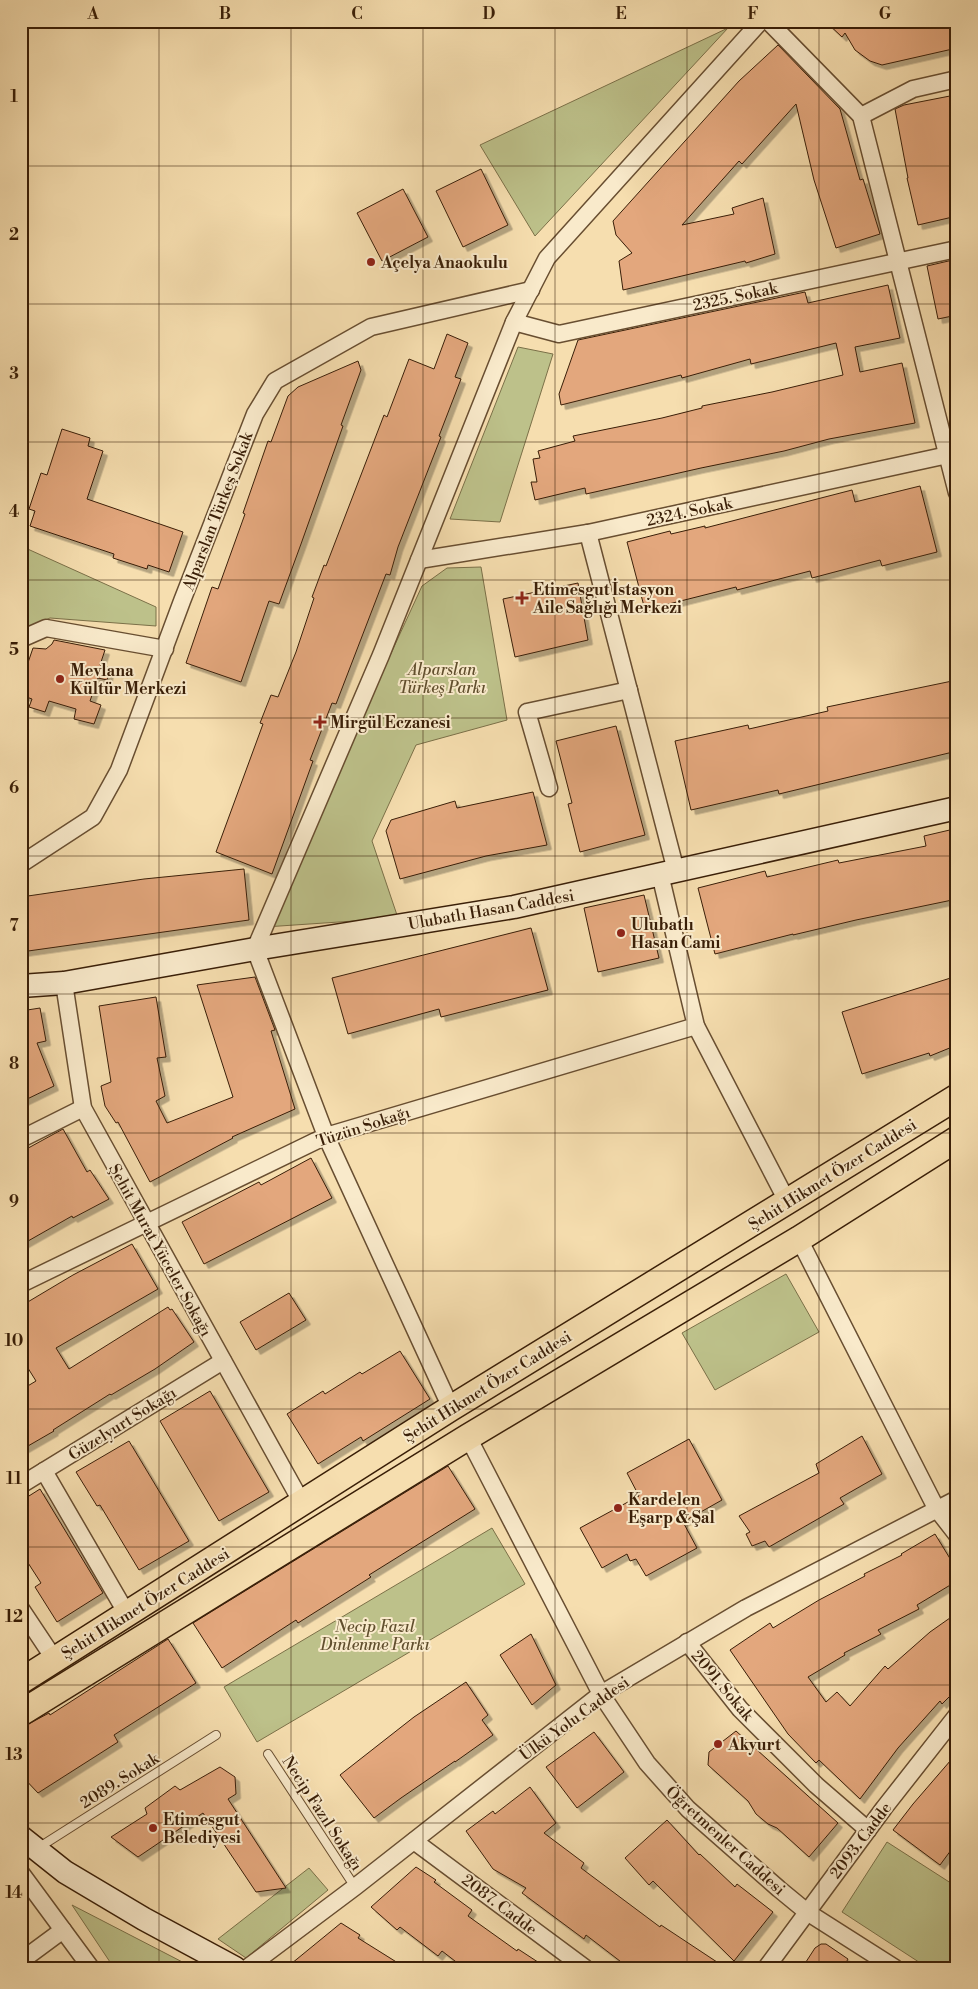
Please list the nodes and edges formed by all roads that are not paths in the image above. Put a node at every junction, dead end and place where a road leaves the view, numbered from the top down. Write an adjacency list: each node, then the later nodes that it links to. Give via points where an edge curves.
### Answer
1 (761, 21): 7 (street, via 547,258)
2 (768, 21): 4 (street)
3 (957, 79): 4 (street, via 912,89)
4 (861, 116): 6 (street)
5 (957, 249): 6 (street, 2325. Sokak)
6 (898, 260): 8 (street, 2325. Sokak, via 559,334); 9 (street)
7 (530, 290): 8 (street); 14 (street, Alparslan Türkeş Sokak, via 371,327 275,381 255,414)
8 (514, 322): 12 (street)
9 (952, 454): 10 (street); 11 (street, 2324. Sokak)
10 (957, 493)
11 (588, 533): 12 (street, 2324. Sokak); 15 (street)
12 (419, 560): 20 (street)
13 (21, 639): 14 (street, via 46,628)
14 (164, 649): 18 (street, Alparslan Türkeş Sokak, via 119,770 93,817)
15 (629, 690): 16 (street, via 527,712); 19 (street)
16 (549, 788)
17 (957, 808): 19 (street, Ulubatlı Hasan Caddesi)
18 (21, 864)
19 (668, 872): 20 (street, Ulubatlı Hasan Caddesi, via 514,907); 23 (street)
20 (256, 949): 21 (street, Ulubatlı Hasan Caddesi); 26 (street)
21 (64, 983): 22 (street, Ulubatlı Hasan Caddesi); 25 (street, Şehit Murat Yüceler Sokağı)
22 (21, 986)
23 (696, 1026): 26 (street, Tüzün Sokağı); 29 (street)
24 (957, 1097): 29 (main road, Şehit Hikmet Özer Caddesi)
25 (82, 1108): 27 (street); 30 (street, Şehit Murat Yüceler Sokağı)
26 (326, 1136): 30 (street, Tüzün Sokağı); 34 (street)
27 (21, 1139)
28 (957, 1139): 31 (main road, Şehit Hikmet Özer Caddesi)
29 (787, 1201): 34 (main road, Şehit Hikmet Özer Caddesi)
30 (146, 1222): 32 (street, Tüzün Sokağı); 33 (street, Şehit Murat Yüceler Sokağı)
31 (800, 1239): 35 (main road, Şehit Hikmet Özer Caddesi); 40 (street)
32 (21, 1284)
33 (223, 1361): 36 (street, Güzelyurt Sokağı); 39 (street, Şehit Murat Yüceler Sokağı)
34 (451, 1408): 35 (main road); 39 (main road, Şehit Hikmet Özer Caddesi)
35 (468, 1437): 47 (street, Öğretmenler Caddesi); 48 (main road, Şehit Hikmet Özer Caddesi)
36 (44, 1472): 37 (street, Güzelyurt Sokağı); 43 (street)
37 (21, 1485)
38 (957, 1499): 40 (street, Ülkü Yolu Caddesi)
39 (302, 1503): 43 (main road, Şehit Hikmet Özer Caddesi)
40 (936, 1508): 41 (street); 44 (street, Ülkü Yolu Caddesi)
41 (957, 1535)
42 (21, 1608): 45 (street)
43 (126, 1614): 45 (main road, Şehit Hikmet Özer Caddesi)
44 (687, 1642): 47 (street, Ülkü Yolu Caddesi); 52 (street, 2091. Sokak, via 740,1709 816,1785)
45 (55, 1660): 46 (main road, Şehit Hikmet Özer Caddesi)
46 (21, 1681)
47 (601, 1694): 53 (street, Ülkü Yolu Caddesi); 57 (street, Öğretmenler Caddesi, via 647,1763 688,1809)
48 (21, 1714)
49 (957, 1715): 52 (street, 2093. Cadde)
50 (216, 1735): 54 (lane, 2089. Sokak)
51 (268, 1754): 56 (lane, Necip Fazıl Sokağı)
52 (868, 1830): 57 (street, 2093. Cadde)
53 (414, 1841): 56 (street, Ülkü Yolu Caddesi); 63 (street, 2087. Cadde)
54 (29, 1843): 61 (street, via 65,1872)
55 (21, 1873): 58 (street)
56 (355, 1887): 62 (street, Ülkü Yolu Caddesi)
57 (808, 1912): 64 (street, 2093. Cadde); 65 (street, Öğretmenler Caddesi)
58 (63, 1930): 59 (street); 60 (street)
59 (21, 1961)
60 (91, 1968)
61 (235, 1968)
62 (247, 1968)
63 (585, 1968)
64 (766, 1968)
65 (895, 1968)

